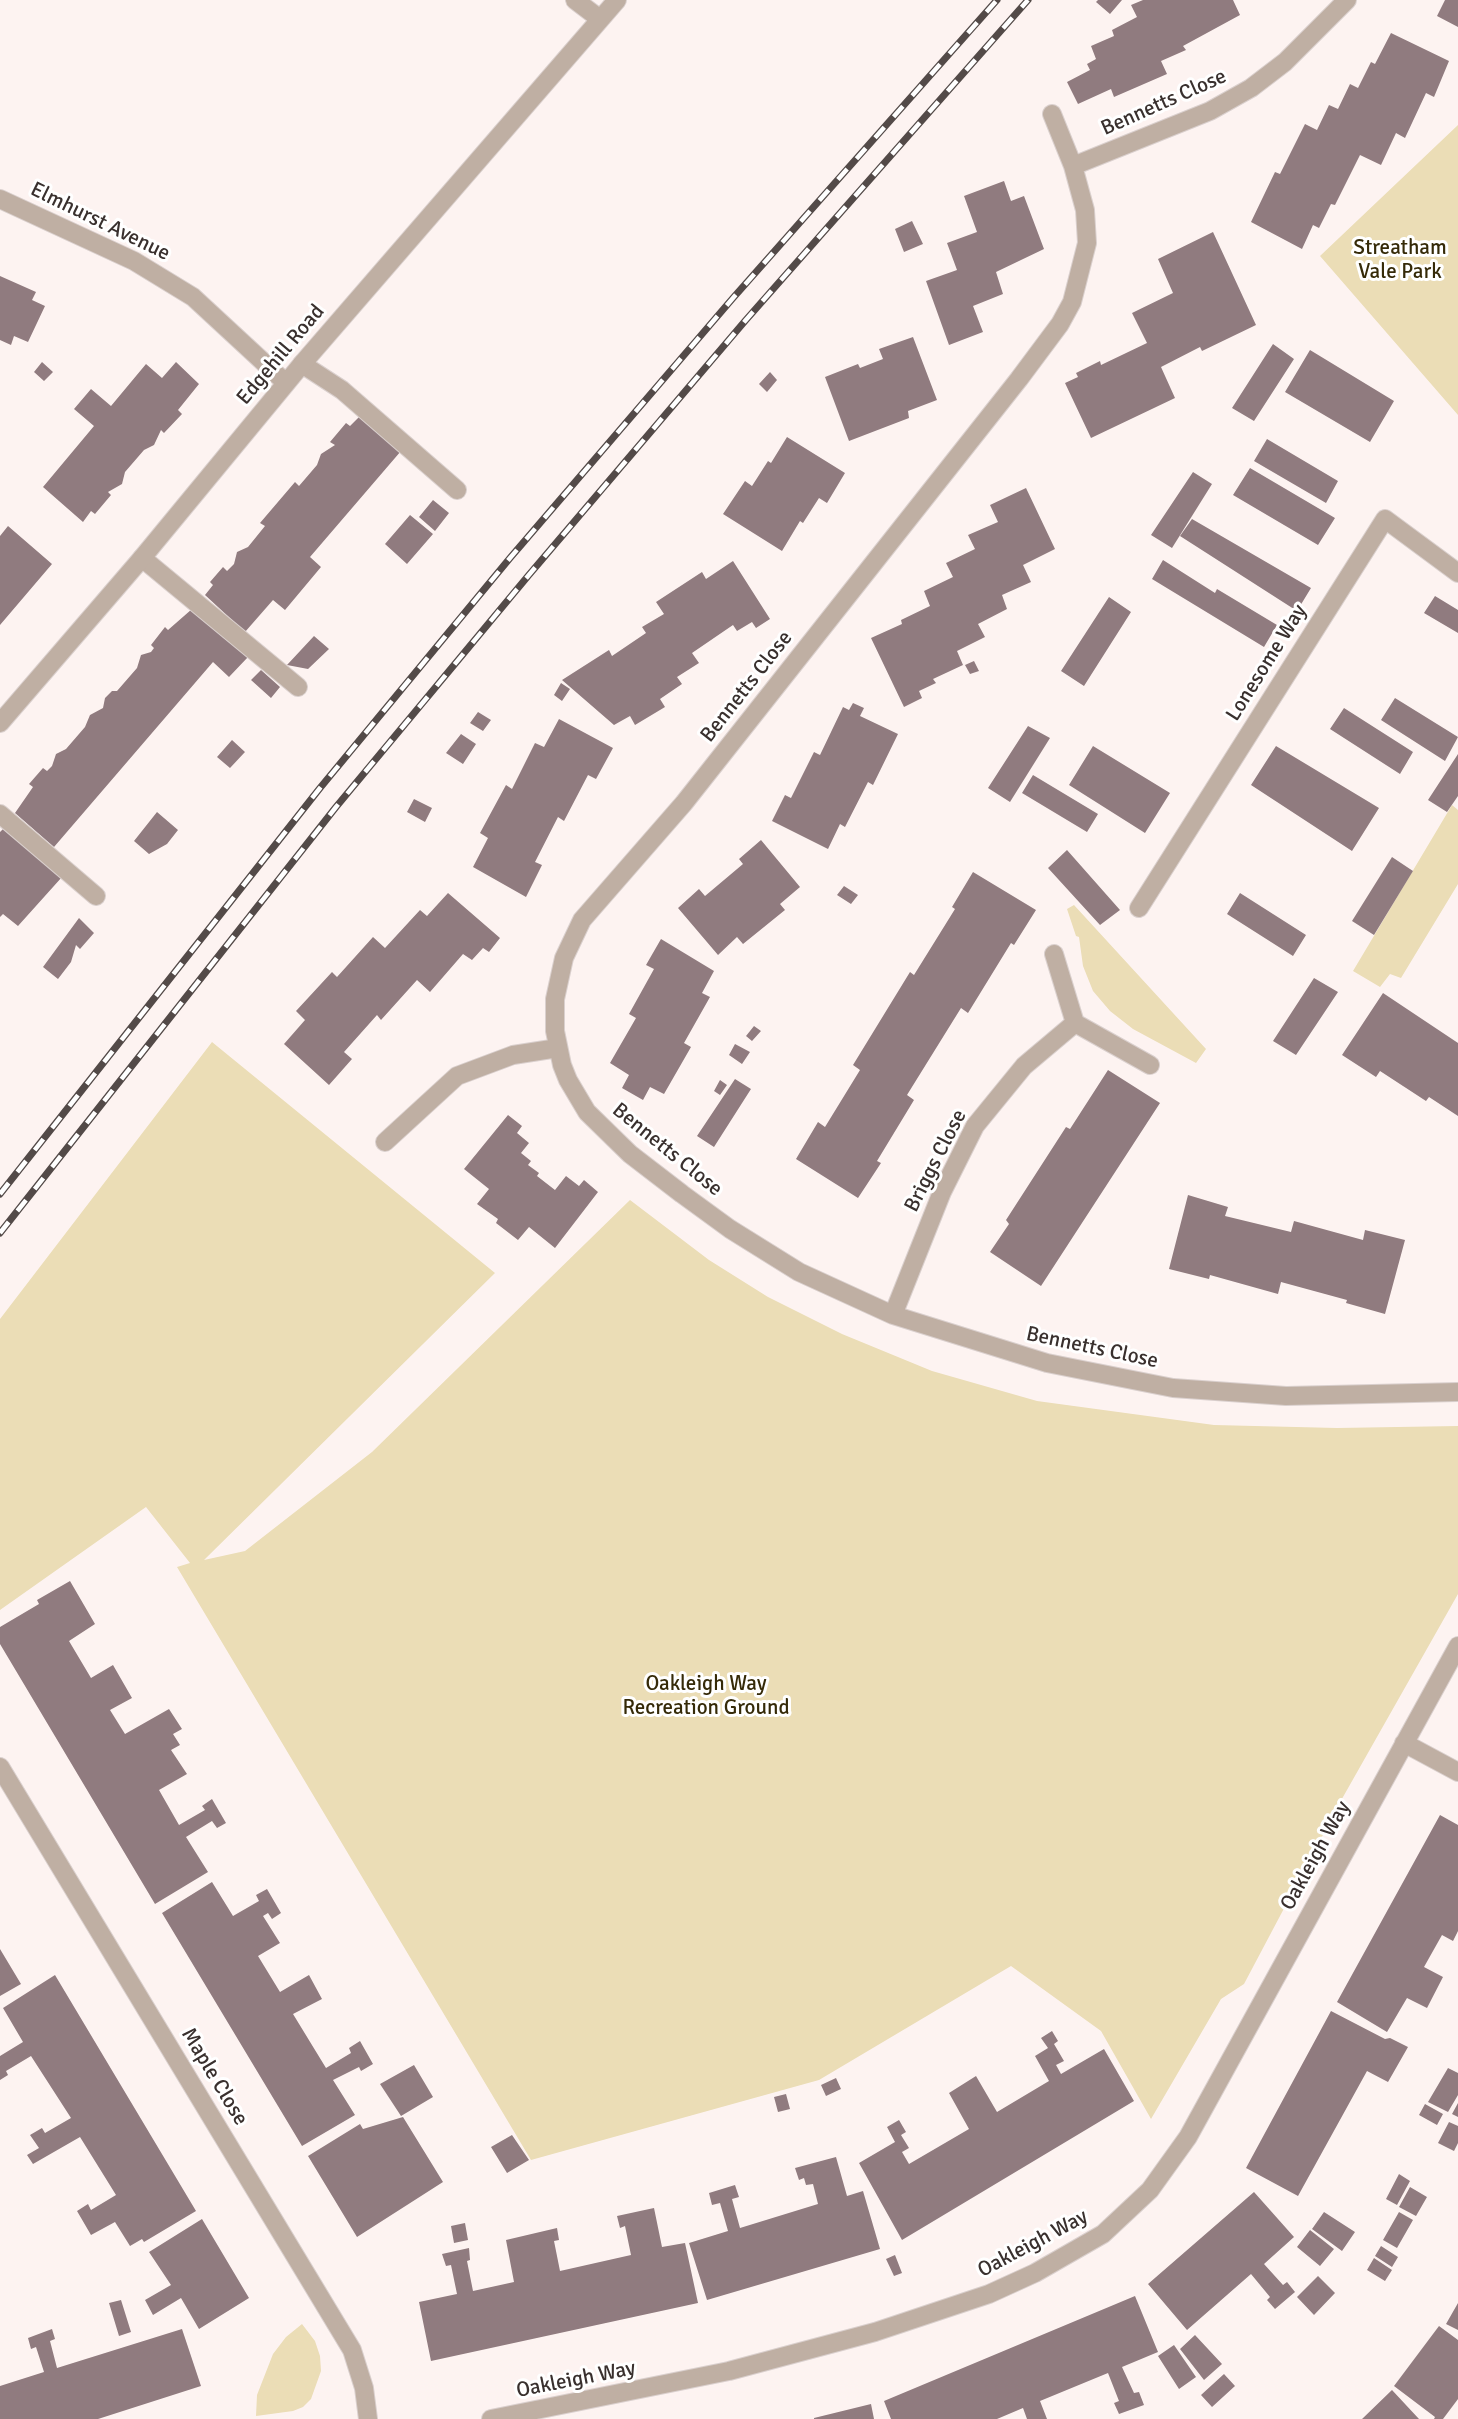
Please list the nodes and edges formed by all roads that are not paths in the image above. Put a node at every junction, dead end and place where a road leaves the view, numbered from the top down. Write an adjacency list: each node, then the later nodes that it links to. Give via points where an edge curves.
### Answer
1 (575, 0): 4 (street)
2 (617, 0): 4 (street, Edgehill Road)
3 (1347, 0): 6 (street, Bennetts Close, via 1285,62 1234,99)
4 (600, 19): 8 (street, Edgehill Road)
5 (1052, 114): 6 (street, Bennetts Close)
6 (1073, 166): 20 (street, Bennetts Close, via 1084,201 1087,243 1077,287 1060,324 684,803 582,920 558,977 554,1014)
7 (0, 198): 9 (street, Elmhurst Avenue, via 134,261 193,297)
8 (302, 364): 9 (street, Edgehill Road); 10 (street, via 342,390)
9 (286, 382): 11 (street, Edgehill Road)
10 (457, 490)
11 (142, 558): 13 (street); 14 (street, Edgehill Road)
12 (1458, 573): 17 (street, Lonesome Way, via 1385,519)
13 (298, 687)
14 (0, 723)
15 (0, 814): 16 (street)
16 (96, 896)
17 (1139, 908)
18 (1054, 954): 19 (street)
19 (1075, 1023): 21 (street); 23 (street, Briggs Close, via 1024,1066 975,1126 942,1192)
20 (558, 1048): 22 (street, via 513,1055 457,1076); 23 (street, Bennetts Close, via 568,1080 587,1112 630,1154 767,1253 827,1287)
21 (1150, 1065)
22 (385, 1142)
23 (893, 1315): 24 (street, Bennetts Close, via 1047,1363 1173,1388 1286,1396)
24 (1458, 1392)
25 (1458, 1646): 26 (street, Oakleigh Way)
26 (1404, 1743): 28 (street); 30 (street, Oakleigh Way, via 1188,2137 1150,2190 1103,2234 989,2294 875,2332 729,2371)
27 (0, 1767): 29 (street, Maple Close, via 352,2350 364,2388)
28 (1458, 1772)
29 (368, 2419)
30 (491, 2419)

